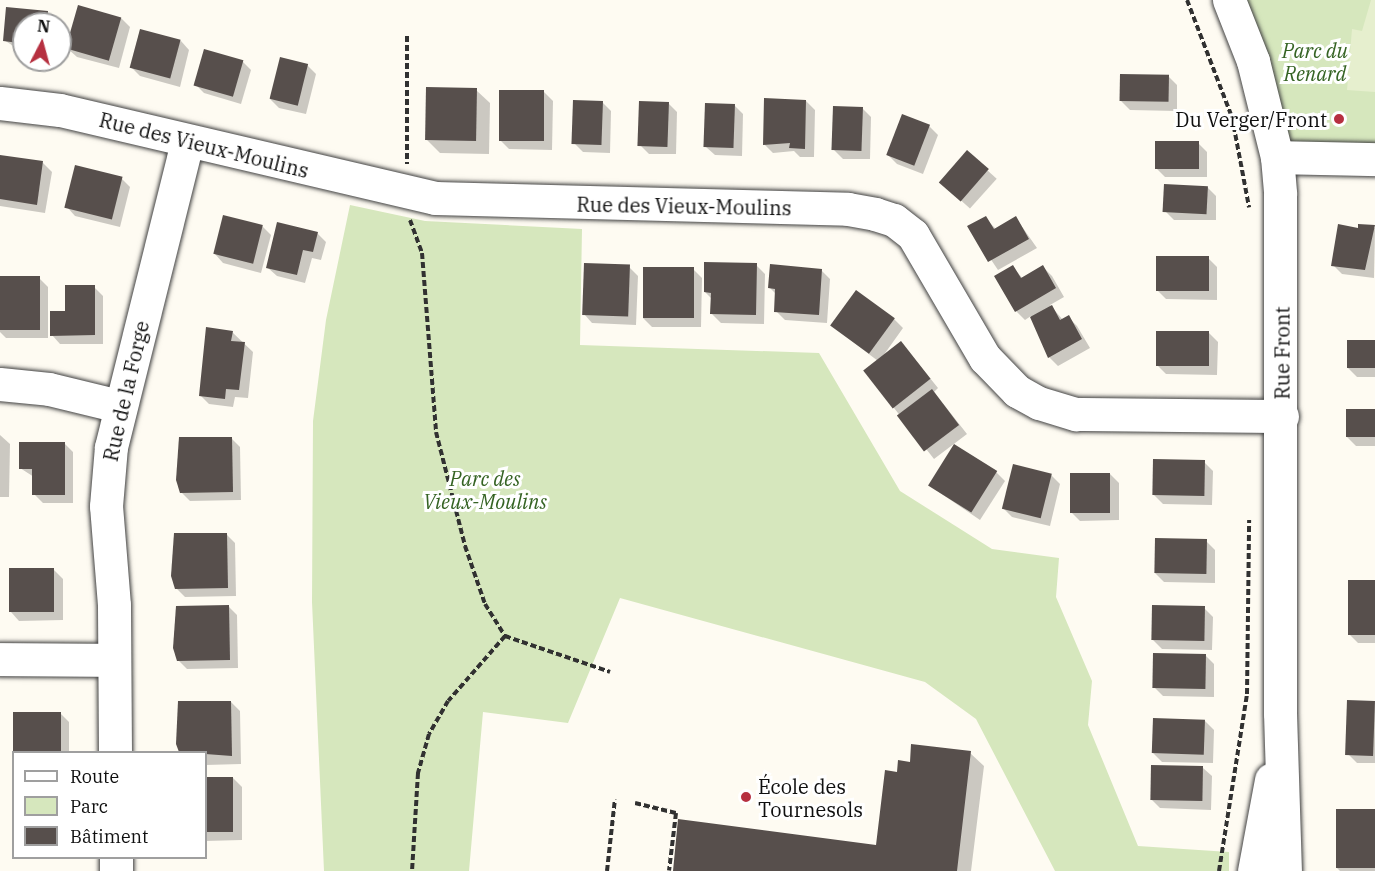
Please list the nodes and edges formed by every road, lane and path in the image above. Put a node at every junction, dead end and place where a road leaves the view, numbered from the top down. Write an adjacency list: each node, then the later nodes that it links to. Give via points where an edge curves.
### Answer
1 (1229, 0): 5 (street, Rue Front, via 1253,61)
2 (407, 36): 7 (path)
3 (0, 103): 4 (street, Rue des Vieux-Moulins, via 60,110)
4 (187, 142): 7 (street, Rue des Vieux-Moulins); 9 (street, Rue de la Forge)
5 (1277, 157): 6 (street); 10 (street, Rue Front, via 1282,247)
6 (1375, 159)
7 (410, 194): 10 (street, Rue des Vieux-Moulins, via 464,200 848,209 875,213 894,220 914,235 985,358 1017,391 1039,403 1076,414); 11 (path, via 411,224 422,253 436,432 465,546 485,604)
8 (0, 384): 9 (street, via 49,389)
9 (119, 406): 13 (street, Rue de la Forge, via 106,506 114,605)
10 (1282, 416): 15 (street, Rue Front)
11 (505, 636): 14 (path); 19 (path, via 448,701 429,734 418,772)
12 (0, 659): 13 (street)
13 (112, 660): 16 (street, Rue de la Forge)
14 (610, 672)
15 (1280, 713): 22 (street, Rue Front); 23 (street, Rue Front)
16 (115, 751)
17 (615, 799): 20 (path)
18 (635, 803): 21 (path, via 676,813)
19 (412, 871)
20 (607, 871)
21 (669, 871)
22 (1254, 871)
23 (1285, 871)

